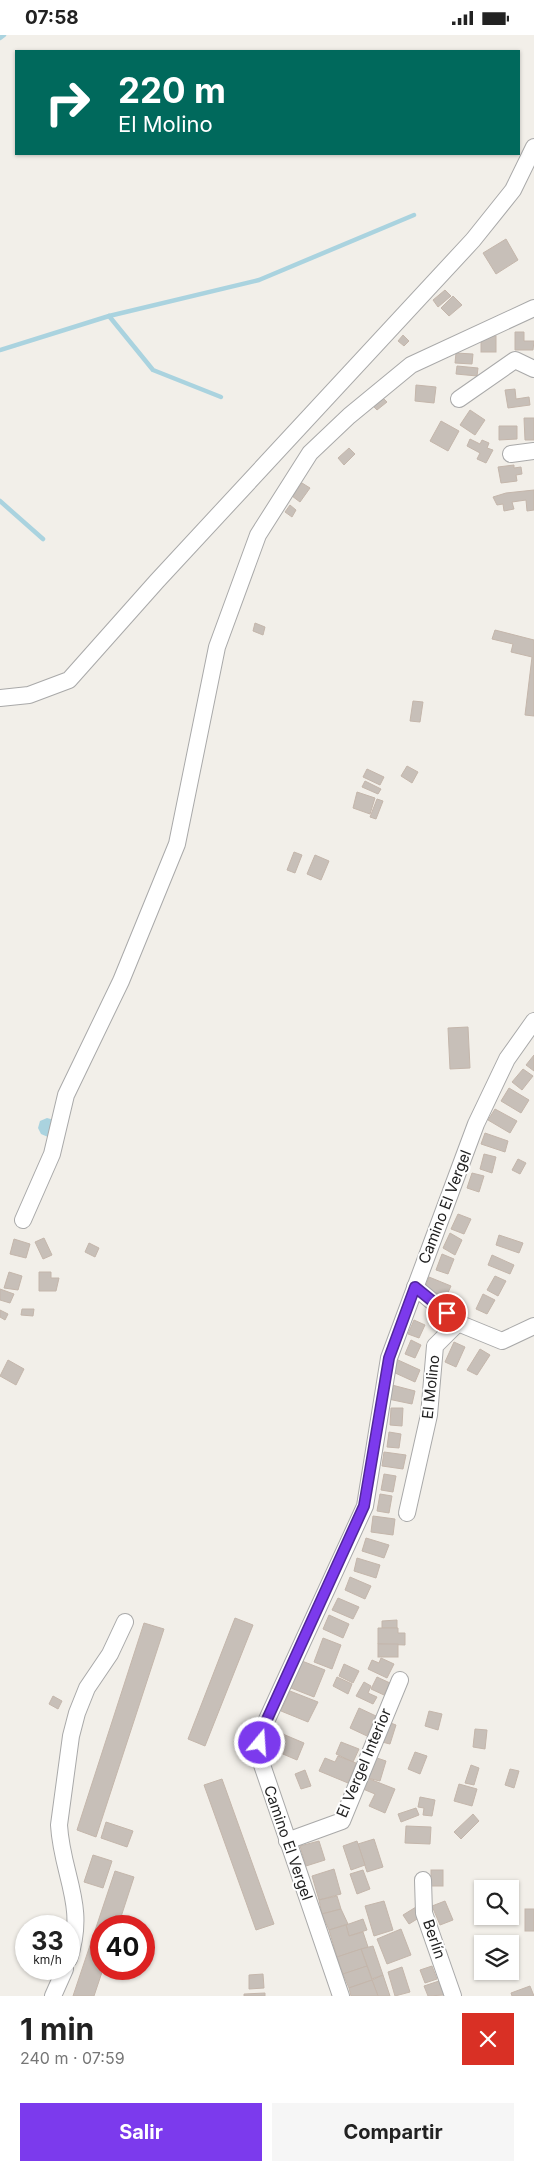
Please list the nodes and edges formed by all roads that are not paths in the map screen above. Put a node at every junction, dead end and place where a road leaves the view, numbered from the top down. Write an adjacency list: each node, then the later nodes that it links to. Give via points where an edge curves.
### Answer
1 (534, 147): 7 (street, via 513,190 473,240 69,680 29,695)
2 (534, 308): 9 (street, via 411,365 310,453 258,535 217,647 177,844 121,981 66,1095 52,1153)
3 (534, 369): 4 (street, via 515,360)
4 (459, 399)
5 (534, 451): 6 (street)
6 (511, 454)
7 (0, 698)
8 (534, 1021): 10 (street, Camino El Vergel, via 507,1059 476,1124)
9 (23, 1220)
10 (415, 1287): 11 (street); 16 (street, Camino El Vergel, via 389,1358 364,1506 264,1726 260,1743 260,1759)
11 (458, 1323): 12 (street, via 502,1341); 13 (street, El Molino, via 435,1346 429,1415)
12 (534, 1326)
13 (407, 1513)
14 (124, 1622): 18 (street, via 110,1654 87,1688 71,1736 59,1825)
15 (400, 1680): 16 (street, El Vergel Interior, via 342,1821)
16 (287, 1841): 21 (street, Camino El Vergel)
17 (423, 1880): 22 (street, Berlín, via 424,1913)
18 (76, 1915)
19 (61, 1980): 20 (street)
20 (53, 1996)
21 (341, 1996)
22 (453, 1996)

